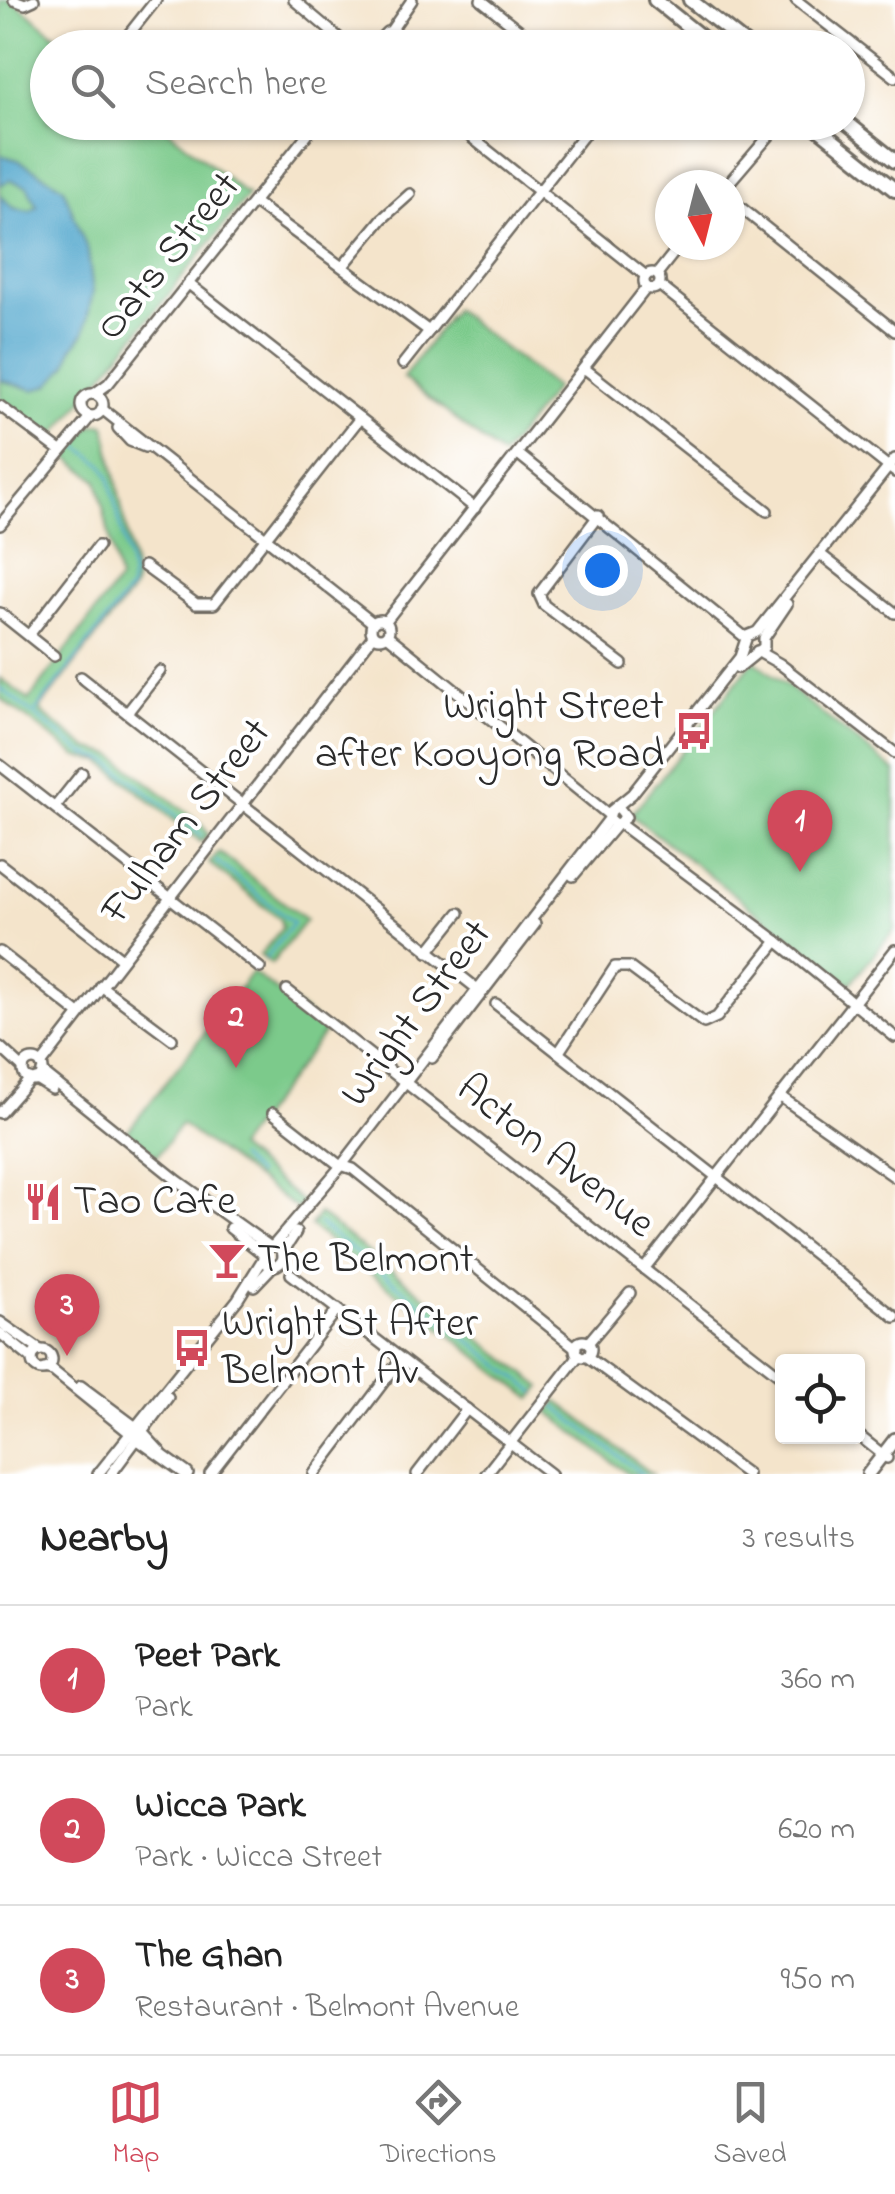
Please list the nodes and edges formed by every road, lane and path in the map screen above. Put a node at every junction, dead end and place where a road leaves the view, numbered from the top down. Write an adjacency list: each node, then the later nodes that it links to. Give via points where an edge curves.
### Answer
1 (14, 0): 9 (street)
2 (156, 0): 11 (street)
3 (294, 0): 12 (street)
4 (412, 0): 13 (street)
5 (481, 0): 14 (street)
6 (655, 0): 10 (highway)
7 (690, 0): 10 (street); 16 (highway)
8 (796, 0): 17 (street)
9 (32, 1)
10 (674, 16): 15 (highway)
11 (132, 30)
12 (332, 30)
13 (389, 30)
14 (519, 30)
15 (692, 30)
16 (728, 30)
17 (835, 30)
18 (865, 54): 19 (street)
19 (895, 77)
20 (865, 137): 26 (highway)
21 (303, 140): 31 (street, Oats Street)
22 (475, 140): 29 (street)
23 (580, 140): 29 (street)
24 (764, 140): 27 (street)
25 (832, 140): 28 (highway)
26 (895, 161)
27 (739, 170)
28 (895, 190)
29 (540, 191): 35 (street); 38 (street)
30 (410, 194): 34 (street)
31 (255, 202): 34 (street); 36 (street, Oats Street)
32 (745, 211): 37 (street)
33 (668, 260): 35 (street)
34 (344, 265): 38 (street)
35 (652, 281): 40 (street); 46 (street)
36 (190, 284): 42 (street, Oats Street); 43 (street)
37 (895, 331)
38 (429, 332): 39 (street)
39 (403, 364)
40 (584, 368): 45 (street); 48 (street)
41 (0, 406): 44 (street)
42 (95, 407): 44 (street, Oats Street); 51 (street, via 130,441 148,448)
43 (360, 418): 47 (street); 51 (street)
44 (59, 450): 50 (street, Oats Street)
45 (518, 454): 47 (street); 49 (street)
46 (894, 467): 53 (street, Wright Street)
47 (475, 508): 57 (street)
48 (767, 511)
49 (598, 516): 62 (street); 64 (street, via 539,594 544,605)
50 (0, 525)
51 (264, 540): 54 (street, via 206,608); 58 (street)
52 (98, 546): 60 (street)
53 (823, 556): 56 (street); 62 (street, Wright Street)
54 (144, 566)
55 (0, 613): 60 (street)
56 (895, 613)
57 (385, 622): 58 (street); 59 (street)
58 (373, 623): 61 (street)
59 (388, 634): 61 (street); 73 (street)
60 (29, 636): 63 (street)
61 (374, 636): 71 (street, Fulham Street)
62 (755, 642): 68 (street); 73 (street, Wright Street)
63 (54, 656)
64 (622, 664)
65 (160, 671): 67 (street)
66 (81, 677): 67 (street)
67 (127, 713): 71 (street)
68 (895, 753)
69 (0, 764): 72 (street)
70 (82, 773): 72 (street)
71 (244, 804): 75 (street, Fulham Street); 80 (street)
72 (54, 807): 75 (street)
73 (617, 816): 77 (street); 85 (street, Wright Street)
74 (0, 864): 81 (street)
75 (170, 898): 81 (street, Fulham Street); 82 (street)
76 (459, 913): 80 (street)
77 (777, 941): 87 (street); 92 (street, via 717,1017 704,1023 629,967 615,967)
78 (895, 950): 87 (street)
79 (0, 952): 88 (street)
80 (428, 952): 85 (street)
81 (122, 959): 83 (street, Fulham Street)
82 (260, 968)
83 (101, 986): 88 (street, Fulham Street); 90 (street)
84 (287, 990): 94 (street, Acton Avenue)
85 (480, 991): 94 (street, Wright Street)
86 (496, 1004): 92 (street)
87 (853, 1004): 89 (street); 95 (street)
88 (79, 1014): 93 (street, Fulham Street)
89 (895, 1037)
90 (172, 1039)
91 (0, 1047): 93 (street)
92 (559, 1052): 99 (street)
93 (32, 1070): 96 (street, Fulham Street); 101 (street)
94 (409, 1083): 98 (street, Wright Street); 103 (street, Acton Avenue)
95 (781, 1098): 99 (street); 100 (street)
96 (0, 1113)
97 (273, 1113): 98 (street)
98 (345, 1166): 101 (street, Wright Street); 110 (street)
99 (717, 1177): 103 (street); 107 (street)
100 (895, 1177)
101 (271, 1251): 102 (street); 102 (street, Wright Street, via 282,1262); 116 (street, Wright Street)
102 (273, 1266): 116 (street, Wright Street)
103 (644, 1269): 114 (street, Acton Avenue)
104 (292, 1274): 106 (street)
105 (630, 1293): 110 (street)
106 (338, 1310): 112 (street); 124 (street)
107 (895, 1317)
108 (0, 1322): 111 (street)
109 (0, 1333): 111 (street)
110 (583, 1349): 119 (street); 129 (street)
111 (36, 1355): 113 (street); 113 (street, via 50,1353)
112 (401, 1359): 115 (street); 125 (street)
113 (48, 1366): 116 (street)
114 (775, 1371)
115 (467, 1409): 119 (street); 126 (street)
116 (136, 1433): 121 (street, Wright Street); 122 (street, Wright Street); 123 (main road)
117 (865, 1439): 120 (street)
118 (895, 1439): 120 (main road)
119 (510, 1442): 127 (street); 128 (street)
120 (888, 1454): 130 (main road)
121 (98, 1474)
122 (111, 1474)
123 (187, 1474)
124 (210, 1474)
125 (314, 1474)
126 (417, 1474)
127 (486, 1474)
128 (551, 1474)
129 (747, 1474)
130 (871, 1474)

